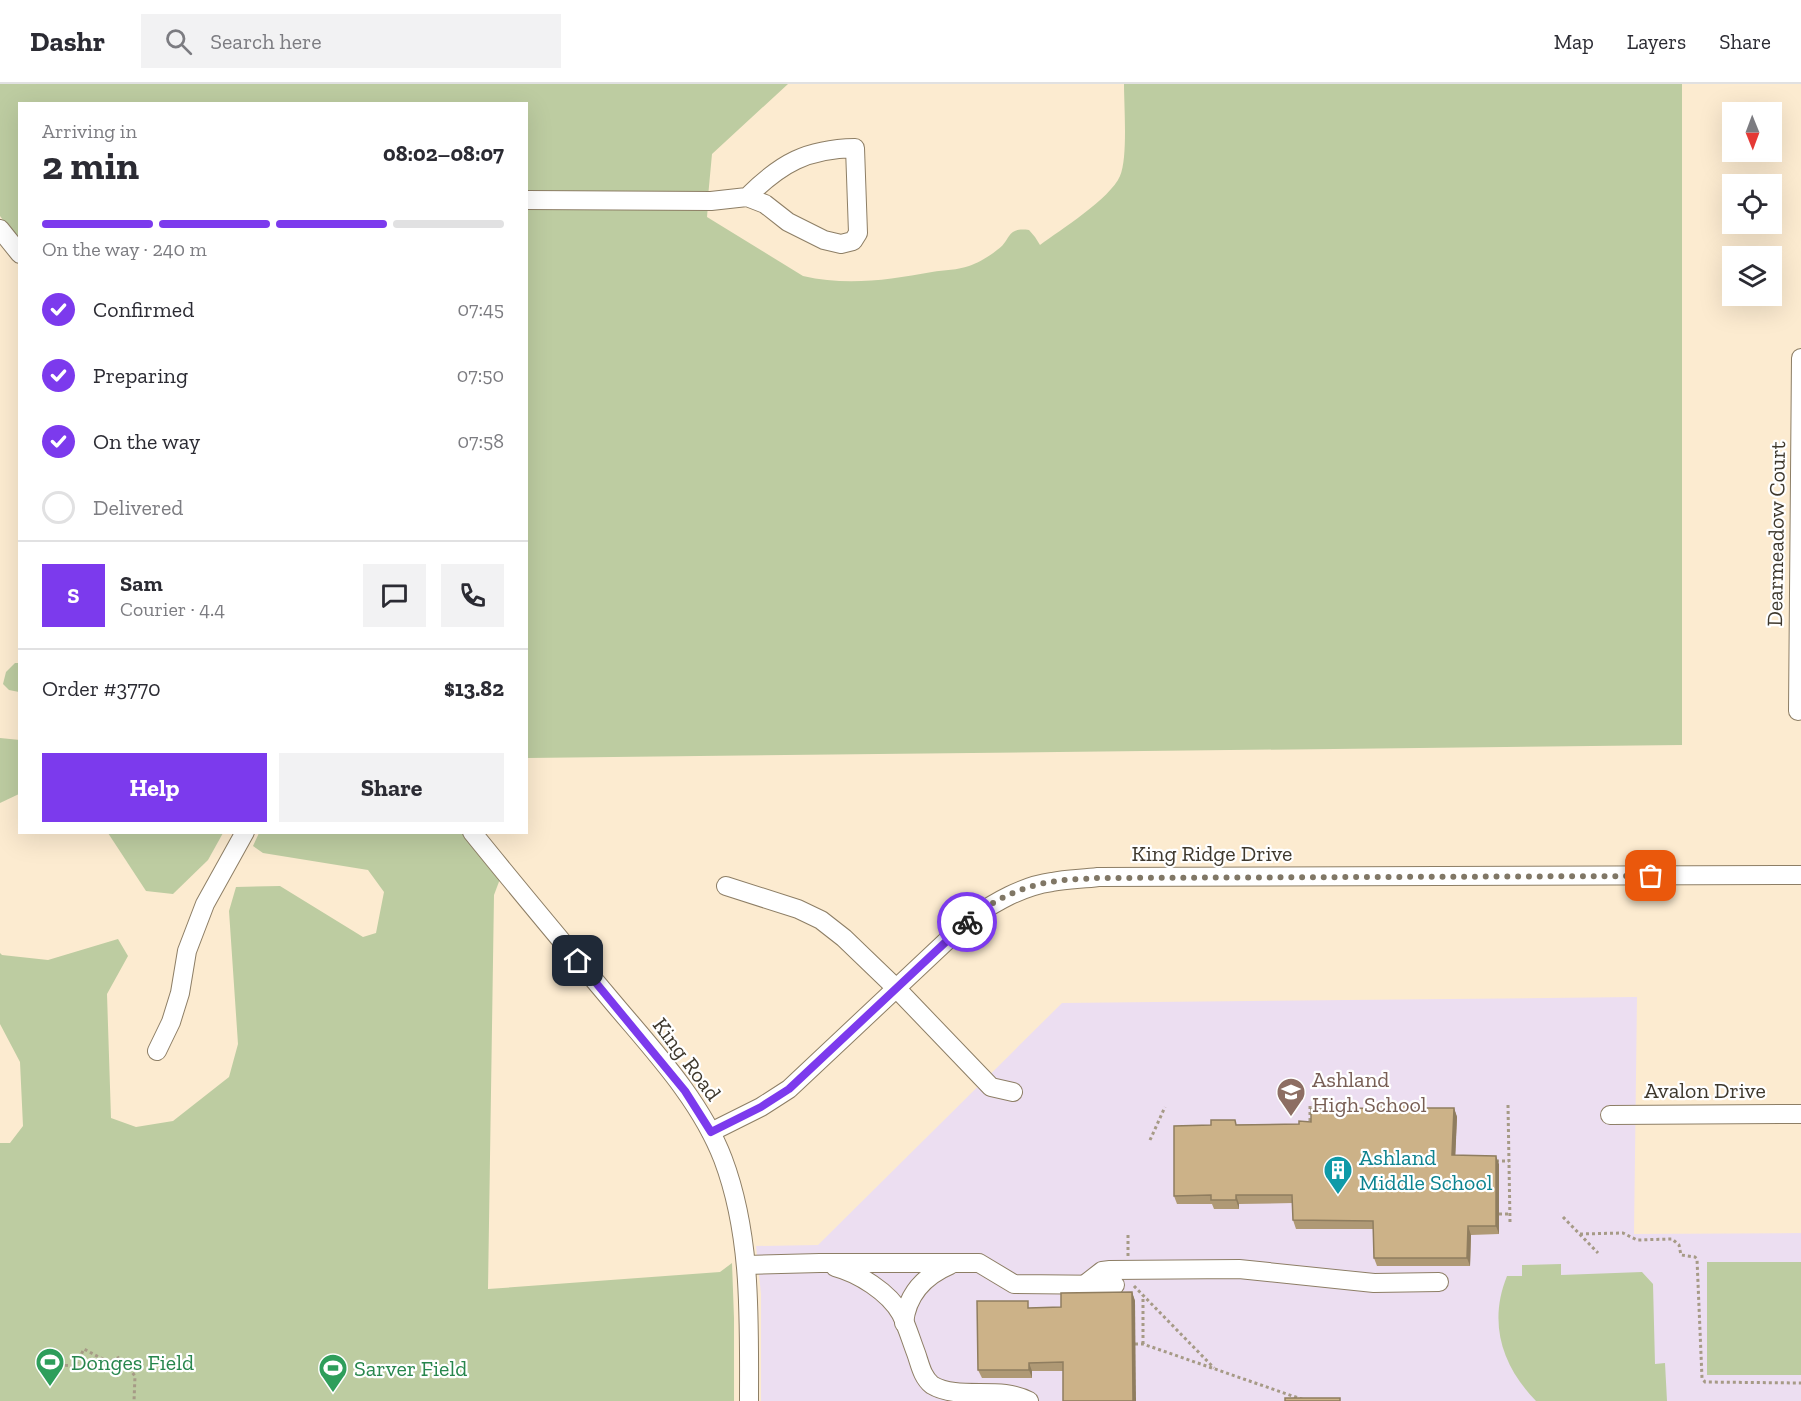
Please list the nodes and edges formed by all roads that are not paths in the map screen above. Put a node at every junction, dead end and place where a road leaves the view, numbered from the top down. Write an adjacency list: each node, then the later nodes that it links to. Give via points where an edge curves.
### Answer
1 (747, 197): 1 (street, via 780,168 800,158 821,151 855,148 858,233 853,241 841,244 824,240); 2 (street, via 711,201)
2 (528, 200)
3 (0, 229): 4 (street)
4 (18, 252)
5 (1801, 358): 6 (street, Dearmeadow Court)
6 (1798, 711)
7 (244, 834): 12 (street, via 205,904 187,951 171,1022)
8 (474, 834): 16 (street, King Road, via 650,1046)
9 (1801, 875): 11 (street, King Ridge Drive, via 1098,878 1050,882 1001,899 971,918)
10 (726, 886): 11 (street, via 821,920)
11 (897, 989): 13 (street, via 991,1087); 16 (street, King Ridge Drive, via 789,1089)
12 (157, 1051)
13 (1013, 1092)
14 (1801, 1114): 15 (street, Avalon Drive)
15 (1610, 1115)
16 (711, 1132): 19 (street, King Road, via 732,1189)
17 (820, 1263): 18 (street); 19 (street); 23 (street, via 842,1268 878,1290 891,1300)
18 (957, 1263): 22 (street, via 979,1263 1014,1284); 23 (street, via 941,1269 919,1286 910,1297)
19 (746, 1265): 24 (street, King Road)
20 (1121, 1282): 22 (street)
21 (1439, 1282): 22 (street, via 1374,1282 1239,1269 1119,1270 1102,1271)
22 (1084, 1285)
23 (904, 1323): 25 (street, via 924,1377 938,1389 953,1395 1013,1395)
24 (749, 1401)
25 (1029, 1401)

